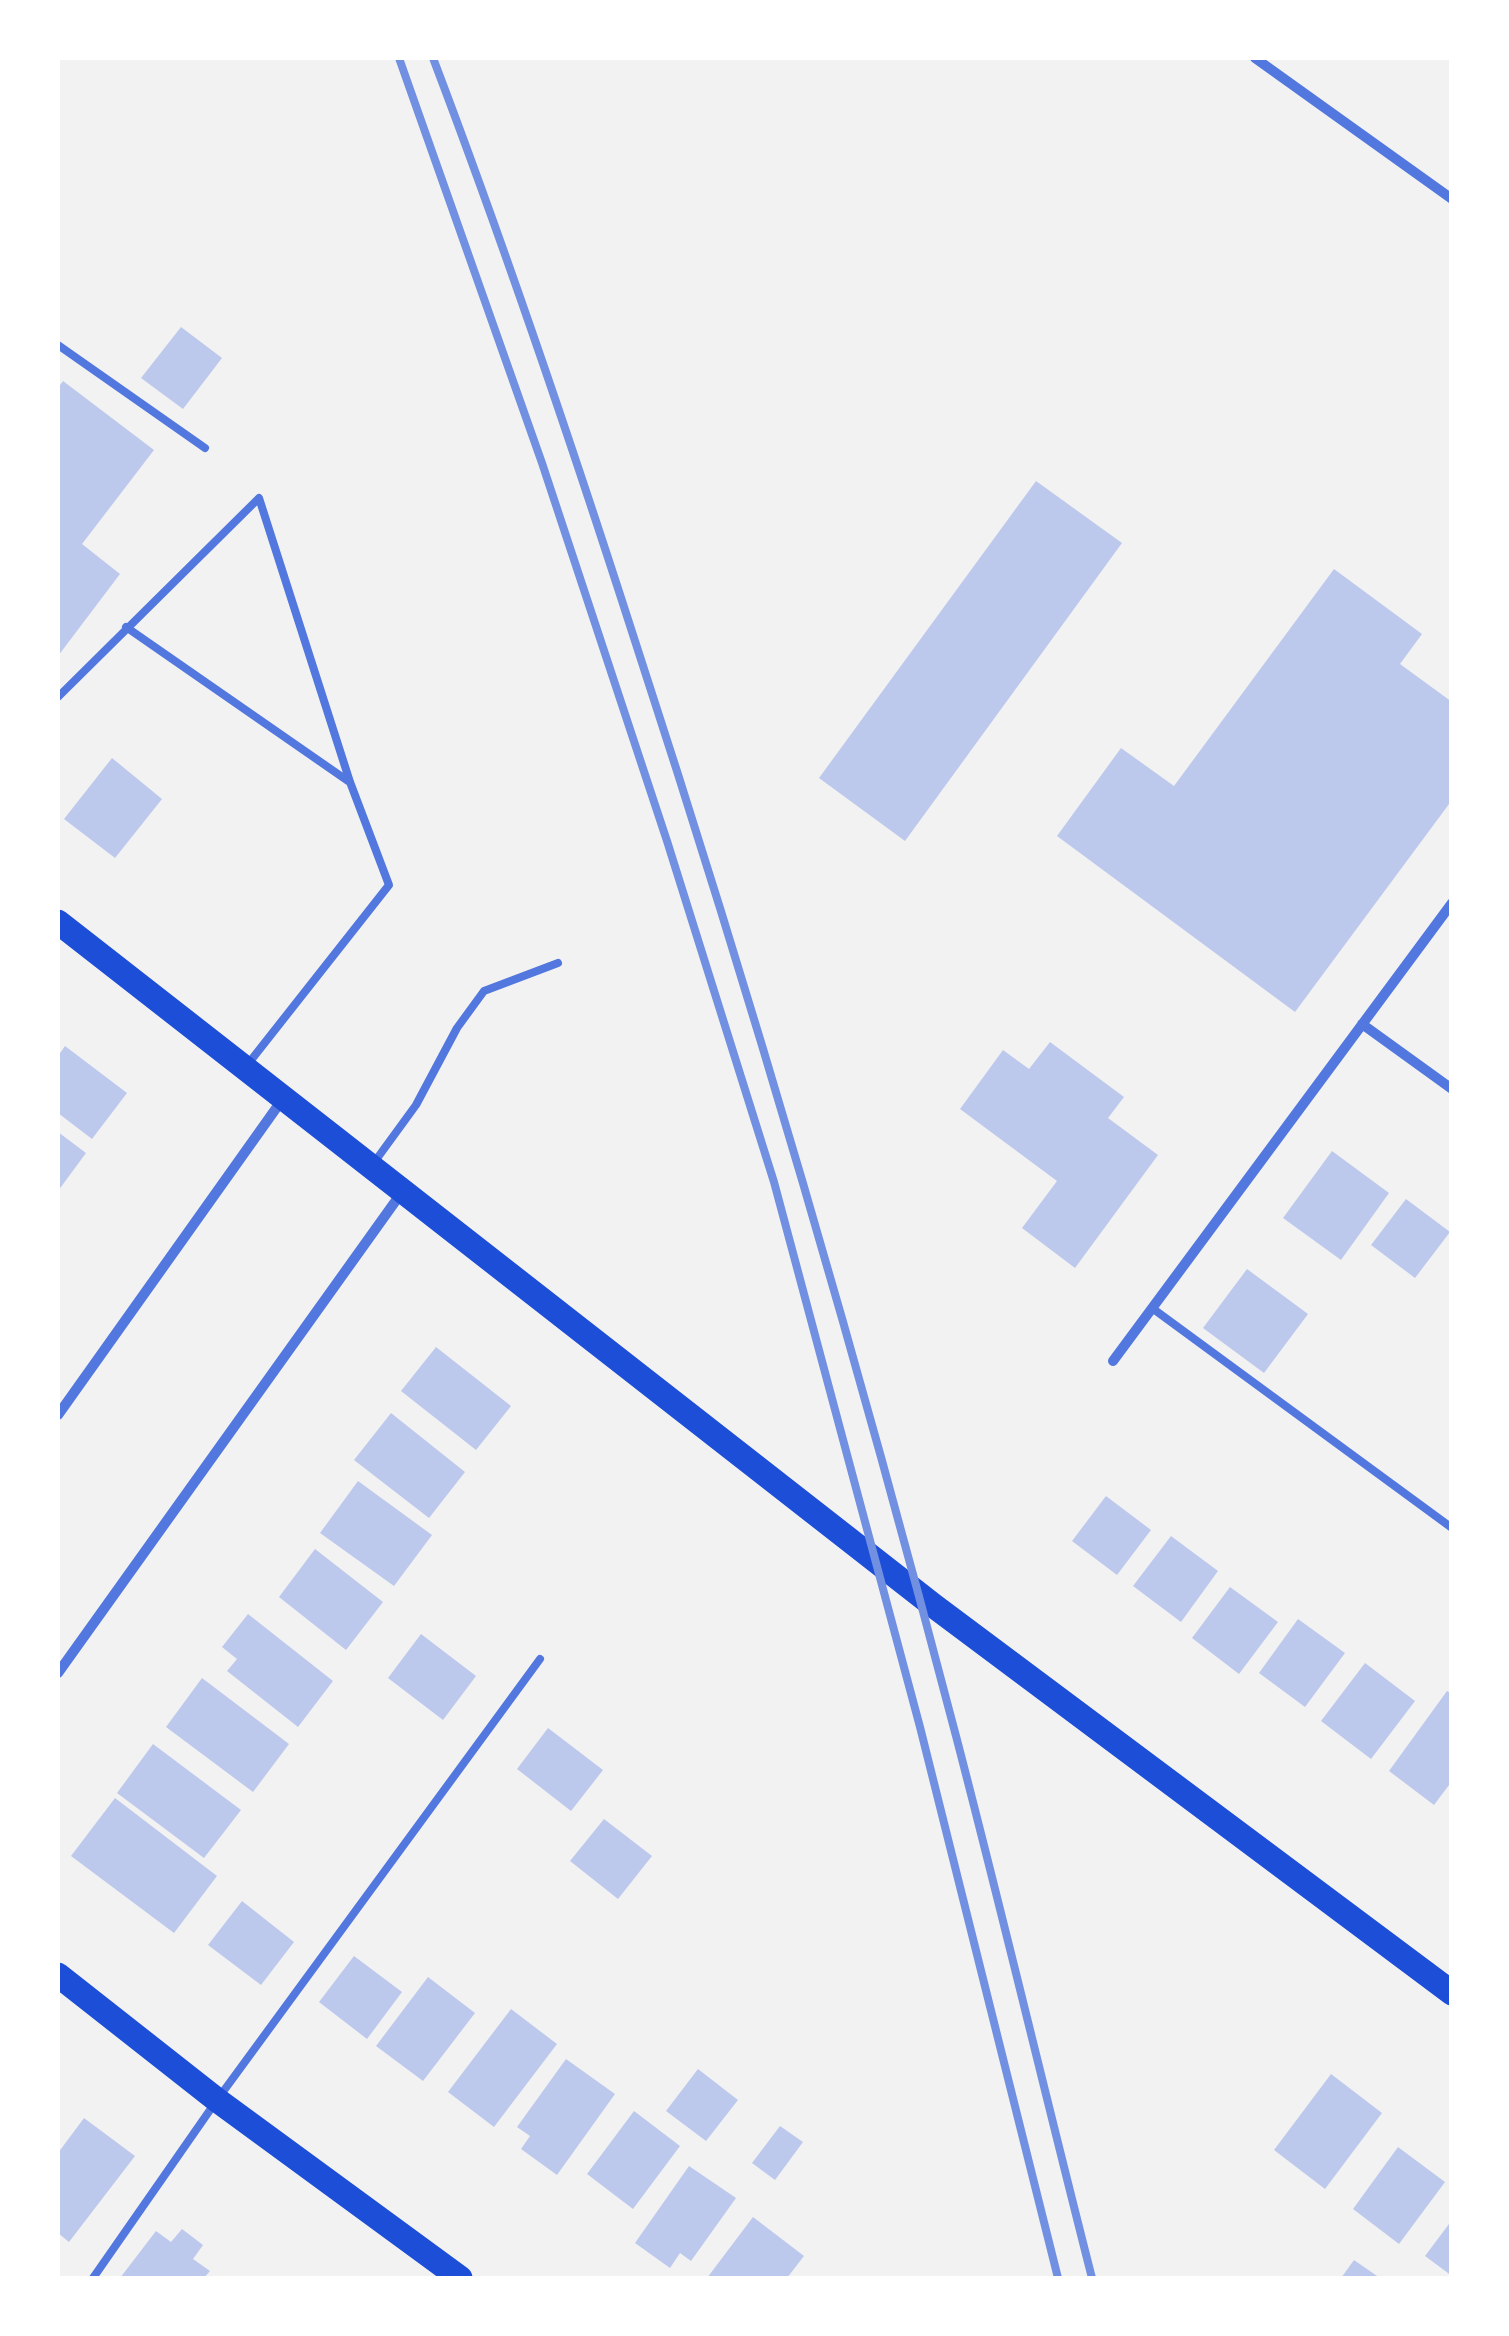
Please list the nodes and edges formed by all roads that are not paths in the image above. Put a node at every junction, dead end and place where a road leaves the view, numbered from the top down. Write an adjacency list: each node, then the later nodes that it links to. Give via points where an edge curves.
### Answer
1 (1255, 58): 2 (street)
2 (1452, 198)
3 (58, 344): 4 (lane)
4 (205, 448)
5 (126, 627): 6 (lane); 7 (lane); 7 (lane, via 258,498)
6 (58, 697)
7 (350, 782): 12 (lane, via 389,885)
8 (1452, 903): 11 (street)
9 (58, 922): 12 (main road)
10 (558, 963): 15 (lane, via 484,991)
11 (1362, 1024): 13 (street); 17 (street)
12 (245, 1068): 14 (main road)
13 (1452, 1089)
14 (282, 1100): 15 (main road); 19 (street)
15 (370, 1167): 16 (main road)
16 (402, 1192): 22 (street); 24 (main road, via 934,1606)
17 (1152, 1308): 18 (street); 20 (lane)
18 (1113, 1361)
19 (58, 1415)
20 (1452, 1528)
21 (540, 1659): 25 (lane)
22 (58, 1674)
23 (58, 1974): 25 (main road)
24 (1452, 1993)
25 (217, 2100): 26 (lane); 27 (main road)
26 (92, 2278)
27 (460, 2278)

